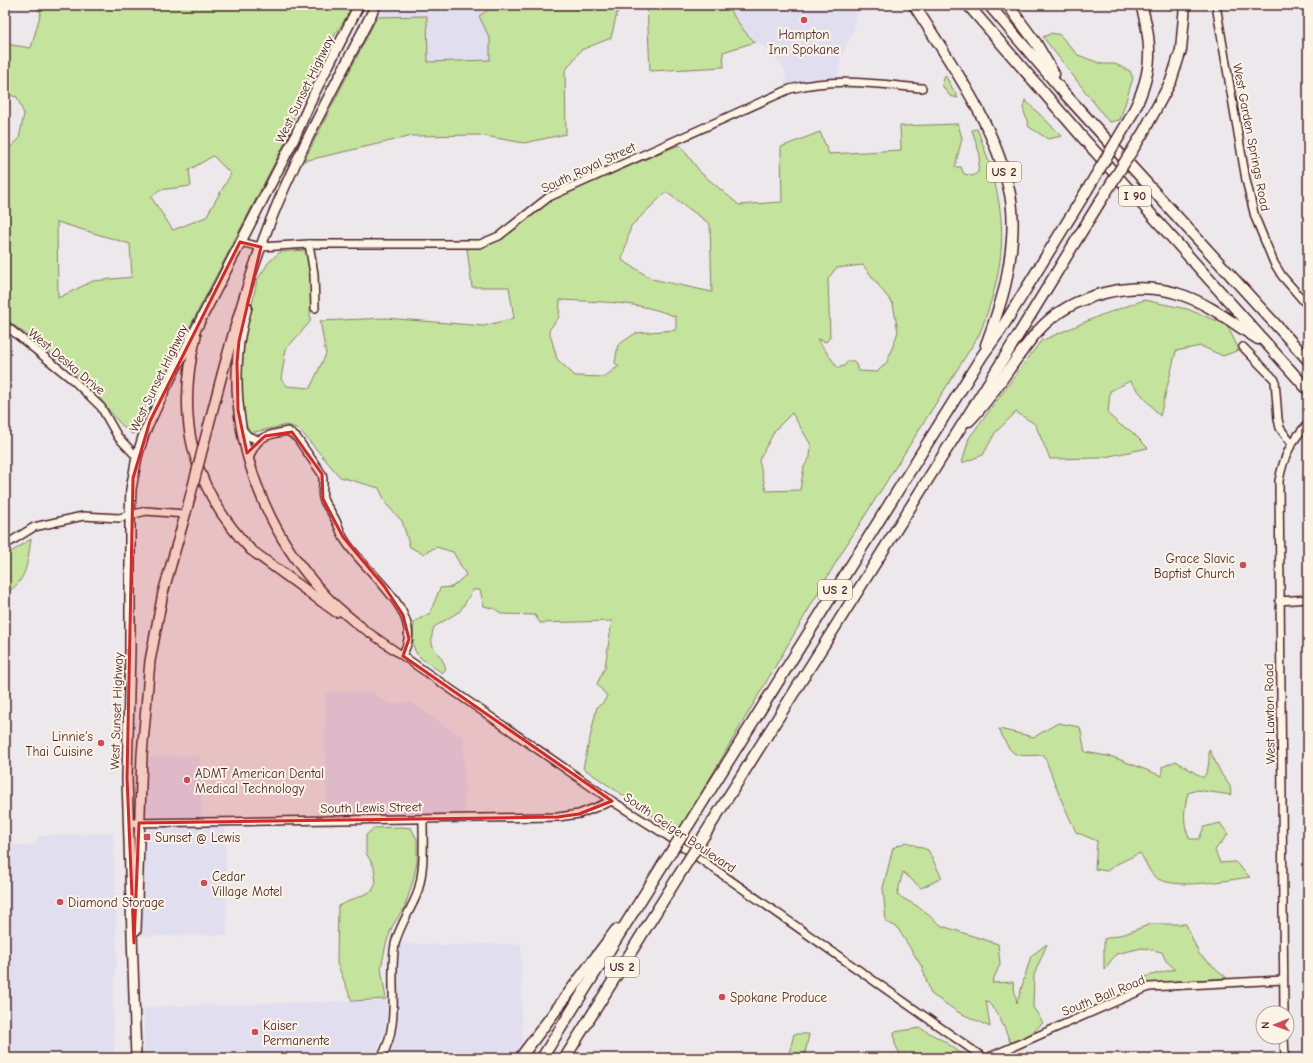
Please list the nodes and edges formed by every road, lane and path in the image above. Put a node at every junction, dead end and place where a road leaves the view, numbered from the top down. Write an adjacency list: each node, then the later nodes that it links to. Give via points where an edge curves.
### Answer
1 (359, 5): 12 (main road, West Sunset Highway, via 294,139)
2 (376, 5): 14 (main road, West Sunset Highway, via 305,145)
3 (914, 5): 22 (highway, US 2, via 971,95 990,132 1010,195 1011,249 1007,276)
4 (968, 5): 21 (highway, I 90, via 1088,144)
5 (989, 5): 11 (highway, I 90)
6 (1008, 5): 11 (highway, via 1036,43)
7 (1141, 5): 22 (highway, US 2, bridge, via 1146,23 1149,62 1146,83 1129,120 1087,190)
8 (1185, 5): 27 (highway, US 2, bridge, via 1181,50 1171,81 1143,133)
9 (1216, 5): 16 (street, West Garden Springs Road, via 1246,180 1255,217 1274,263)
10 (922, 88): 13 (street, South Royal Street, via 833,82 790,90 557,193 542,201 499,236 480,244)
11 (1066, 95): 23 (highway, I 90)
12 (240, 242): 14 (street, South Royal Street); 18 (main road, West Sunset Highway)
13 (309, 244): 14 (street, South Royal Street); 17 (street, via 314,274)
14 (261, 247): 15 (main road, West Sunset Highway)
15 (257, 260): 26 (main road, via 239,348 237,386); 32 (main road, West Sunset Highway, bridge, via 233,332)
16 (1308, 306)
17 (315, 308)
18 (200, 320): 30 (main road, West Sunset Highway, via 153,414); 37 (main road, via 191,355 186,396 194,453 211,497 251,550)
19 (5, 325): 30 (street, West Deska Drive, via 73,380 101,407 118,437)
20 (1243, 346): 29 (street, via 1275,380 1280,428)
21 (1270, 347): 24 (highway, I 90); 27 (highway, via 1214,310 1185,296 1158,290 1136,289 1106,293 1088,298 1066,309 1038,331 981,409)
22 (982, 356): 43 (highway, US 2, bridge)
23 (1308, 360)
24 (1306, 388)
25 (1308, 424): 29 (street, West Lawton Road)
26 (241, 428): 28 (street, via 248,436); 31 (main road)
27 (956, 434): 52 (highway, US 2, bridge)
28 (258, 440): 31 (street); 38 (street, via 271,434 290,431 322,474 323,499 343,537 384,586 403,615 409,639)
29 (1291, 443): 36 (street, West Lawton Road, via 1281,466 1279,481)
30 (137, 457): 33 (main road, West Sunset Highway)
31 (249, 459): 37 (main road, via 266,509 291,554 325,596)
32 (186, 510): 33 (street, via 146,511); 42 (main road, West Sunset Highway, via 163,593 152,647 143,735)
33 (130, 516): 34 (street, via 84,516 61,520 34,527); 41 (main road, West Sunset Highway)
34 (5, 546)
35 (1308, 599): 36 (street)
36 (1280, 601): 45 (street, West Lawton Road)
37 (361, 627): 38 (street, South Geiger Boulevard)
38 (402, 655): 39 (street, South Geiger Boulevard)
39 (612, 800): 40 (street, South Lewis Street, via 579,814 558,817); 53 (street, South Geiger Boulevard)
40 (423, 819): 42 (street, South Lewis Street); 49 (street, via 422,874 416,894 398,931 393,964 394,1019)
41 (128, 823): 42 (street, South Lewis Street); 44 (main road, West Sunset Highway, via 130,918)
42 (139, 823): 44 (main road, West Sunset Highway, via 137,926)
43 (642, 899): 50 (highway); 51 (highway, US 2)
44 (134, 943): 48 (main road, West Sunset Highway)
45 (1284, 980): 46 (street, West Lawton Road); 53 (street, South Ball Road, via 1148,987)
46 (1284, 1005)
47 (1284, 1045): 54 (street)
48 (136, 1058)
49 (382, 1058)
50 (520, 1058)
51 (542, 1058)
52 (565, 1058)
53 (985, 1058)
54 (1285, 1058)

